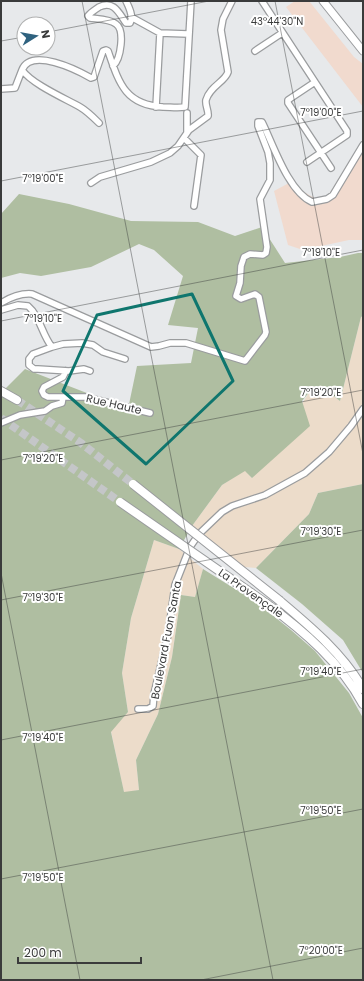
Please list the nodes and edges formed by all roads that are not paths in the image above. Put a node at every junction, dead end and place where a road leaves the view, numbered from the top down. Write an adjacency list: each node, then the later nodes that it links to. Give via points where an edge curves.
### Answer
1 (126, 1): 6 (street)
2 (191, 1): 9 (street)
3 (232, 1): 19 (street, via 221,30 228,74 213,88 208,97 208,116)
4 (262, 1): 7 (street)
5 (323, 1): 11 (main road)
6 (131, 17): 8 (street); 12 (street, via 131,22 126,23 118,10 109,4 103,5 88,16 114,23 118,27 120,48 118,61)
7 (282, 32): 10 (street); 14 (street)
8 (160, 33): 9 (street); 16 (street)
9 (188, 34): 16 (street, via 186,105)
10 (255, 51)
11 (363, 51)
12 (113, 66): 13 (street, via 106,50 103,51 94,77 91,78 46,60 26,63); 16 (street, via 128,93 142,104)
13 (22, 70): 15 (street, via 15,88); 18 (street, via 26,75 80,107)
14 (315, 82): 22 (street, via 347,131 347,136); 22 (street, via 288,100 288,103)
15 (1, 89)
16 (156, 106)
17 (187, 113): 19 (street)
18 (99, 123)
19 (187, 132): 20 (street)
20 (184, 138): 25 (street, via 170,153 151,162 100,177); 26 (street, via 200,155)
21 (363, 145): 27 (street, via 333,195 312,202 293,185 262,122 258,122 270,163 270,180 260,199 267,247 263,256 250,254 244,257 236,296 239,299 255,294 258,297 266,332 244,361 186,343 151,346 32,294 18,295)
22 (321, 153): 23 (street); 24 (street)
23 (307, 162)
24 (330, 168)
25 (91, 183)
26 (194, 206)
27 (1, 303)
28 (1, 310): 29 (street, via 18,305 28,306)
29 (52, 347): 30 (street, via 82,343 93,345 103,352); 31 (street, via 30,356 29,365 34,369)
30 (125, 360)
31 (66, 371): 32 (street); 34 (street, Rue Haute, via 63,377 42,388 46,396)
32 (90, 371)
33 (1, 391): 35 (highway)
34 (63, 397): 37 (street, Rue Haute, via 85,396); 38 (street, via 62,403 45,411 20,414)
35 (16, 400)
36 (363, 409): 43 (street, Boulevard Fuon Santa, via 329,452 305,473 273,492 232,506 199,534 190,547 175,585 168,635 153,706)
37 (150, 413)
38 (1, 423)
39 (133, 484): 41 (highway, La Provençale, bridge, via 310,627 343,662)
40 (120, 502): 42 (highway, La Provençale, bridge, via 300,629 328,655)
41 (363, 690)
42 (363, 704)
43 (138, 709)

